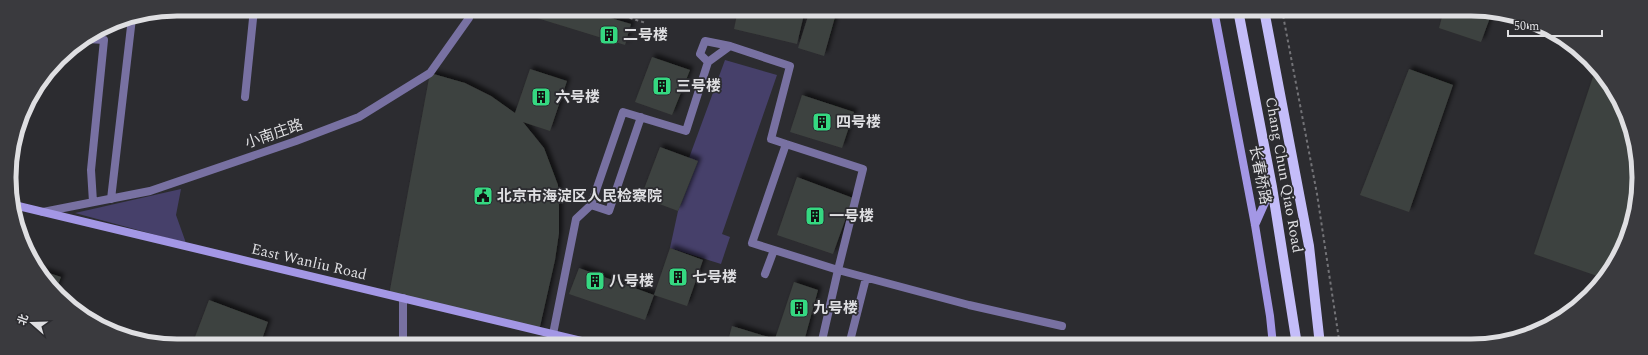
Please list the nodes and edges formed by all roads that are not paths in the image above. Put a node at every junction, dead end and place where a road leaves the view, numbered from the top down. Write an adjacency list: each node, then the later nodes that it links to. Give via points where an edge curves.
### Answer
1 (253, 16): 10 (street)
2 (469, 16): 14 (street, 小南庄路, via 430,73 359,117 150,191)
3 (1215, 16): 19 (street, 长春桥路)
4 (1239, 16): 13 (main road, Chang Chun Qiao Road)
5 (1265, 16): 33 (main road, Chang Chun Qiao Road, via 1309,246)
6 (131, 23): 14 (street)
7 (94, 39): 15 (street, via 104,40 91,170)
8 (730, 46): 9 (street); 9 (street, via 705,40 700,54); 12 (street, via 790,66 771,139)
9 (708, 62): 11 (street, via 686,131)
10 (244, 97)
11 (641, 117): 16 (street, via 623,112); 16 (street, via 609,211)
12 (786, 144): 20 (street, via 752,243); 21 (street, via 863,169)
13 (1272, 186): 19 (street); 32 (main road, Chang Chun Qiao Road)
14 (111, 199): 15 (street, 小南庄路)
15 (93, 202): 18 (street, 小南庄路)
16 (591, 204): 26 (street, via 576,219)
17 (18, 206): 18 (street, East Wanliu Road)
18 (43, 212): 24 (street, East Wanliu Road)
19 (1255, 225): 31 (street, 长春桥路)
20 (774, 250): 21 (street); 22 (street)
21 (838, 270): 23 (street); 29 (street)
22 (765, 274)
23 (866, 278): 25 (street); 30 (street)
24 (403, 298): 26 (street, East Wanliu Road); 27 (street)
25 (1062, 326)
26 (553, 334): 28 (street, East Wanliu Road)
27 (403, 339)
28 (573, 339)
29 (822, 339)
30 (851, 339)
31 (1273, 339)
32 (1296, 339)
33 (1319, 339)

